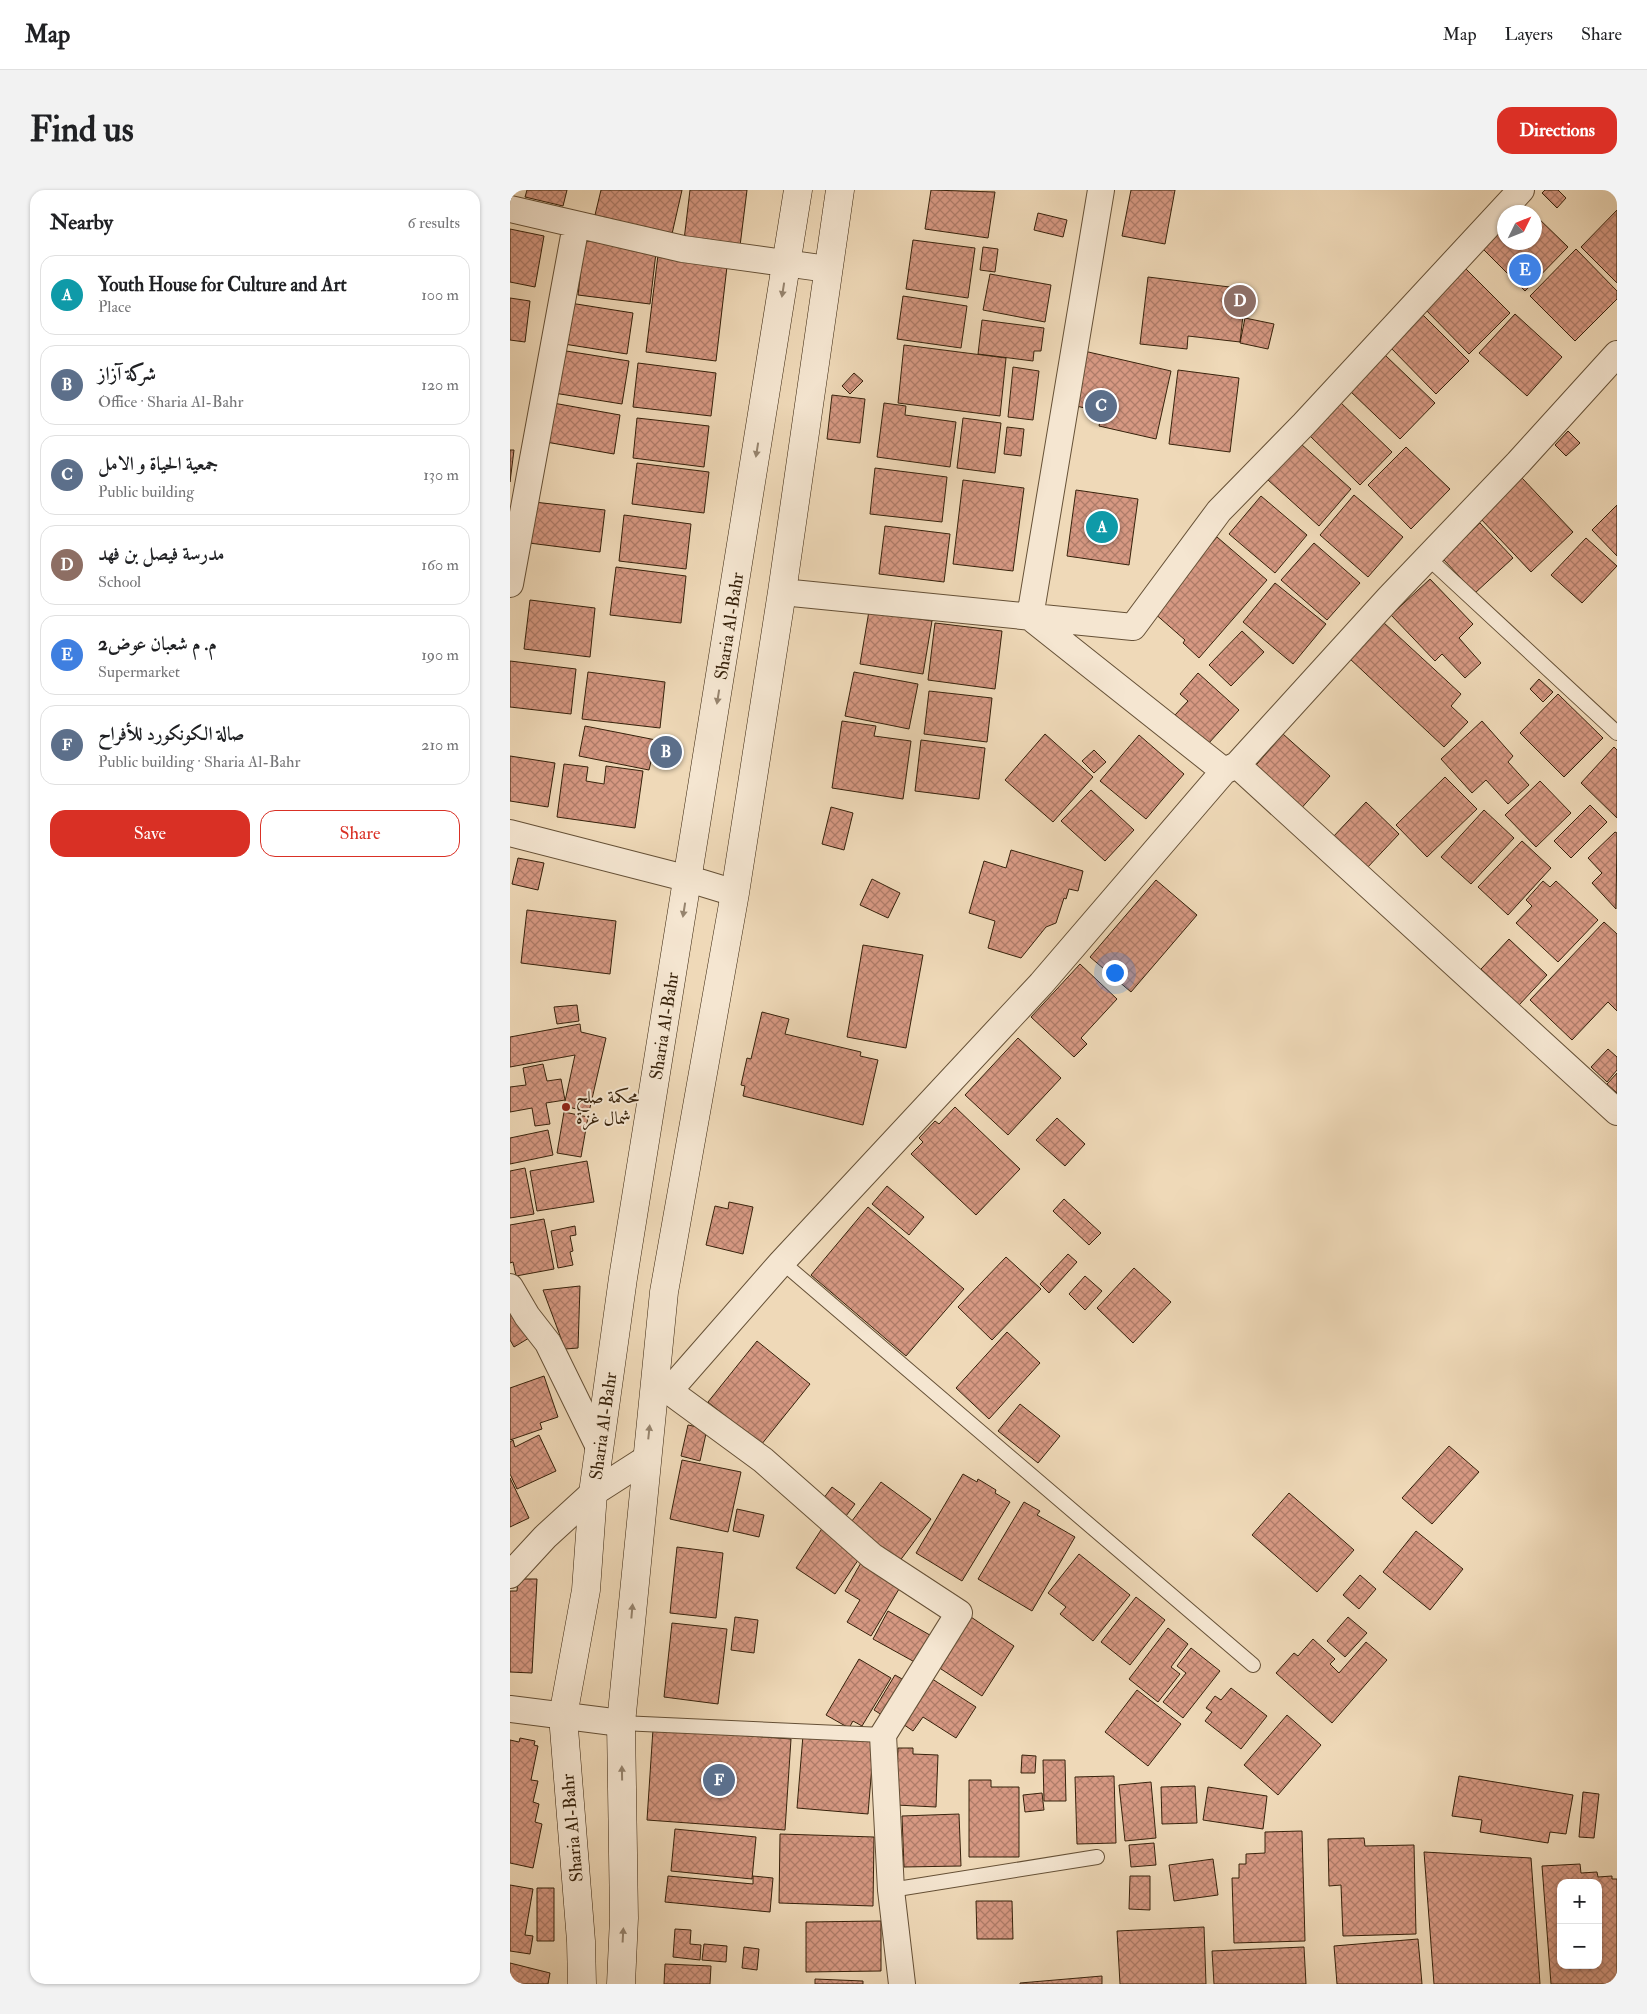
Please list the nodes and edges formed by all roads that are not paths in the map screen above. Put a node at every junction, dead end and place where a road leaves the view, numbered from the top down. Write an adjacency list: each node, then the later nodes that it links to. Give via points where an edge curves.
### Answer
1 (798, 190): 7 (main road, Sharia Al-Bahr)
2 (840, 190): 8 (main road)
3 (1101, 190): 13 (street)
4 (1521, 190): 13 (street, via 1219,511 1134,627)
5 (510, 209): 6 (street)
6 (576, 224): 7 (street, via 683,249); 11 (street)
7 (787, 263): 8 (street); 17 (main road, Sharia Al-Bahr, one-way to 17)
8 (828, 269): 12 (main road)
9 (1617, 354): 10 (street)
10 (1427, 557): 14 (lane); 15 (street)
11 (510, 584)
12 (782, 592): 13 (street); 18 (main road)
13 (1030, 617): 15 (street)
14 (1617, 733)
15 (1231, 768): 19 (street); 20 (street, via 1041,984)
16 (510, 834): 17 (street)
17 (689, 878): 18 (street); 23 (main road, Sharia Al-Bahr, one-way to 23, via 623,1278)
18 (735, 893): 22 (main road, via 664,1292)
19 (1617, 1112)
20 (782, 1262): 22 (street); 27 (lane)
21 (510, 1287): 23 (street, via 548,1343)
22 (662, 1387): 24 (main road, one-way to 22); 31 (street, via 763,1460 872,1556 959,1613)
23 (599, 1447): 25 (main road, Sharia Al-Bahr)
24 (646, 1459): 25 (street); 30 (main road, one-way to 24)
25 (593, 1492): 26 (street); 29 (main road, Sharia Al-Bahr, via 586,1590)
26 (510, 1575)
27 (1253, 1665)
28 (510, 1709): 29 (street)
29 (563, 1716): 30 (street); 34 (main road, Sharia Al-Bahr)
30 (621, 1723): 31 (lane); 35 (main road, one-way to 30, via 624,1918)
31 (883, 1735): 33 (street)
32 (1097, 1857): 33 (lane)
33 (892, 1890): 36 (street)
34 (582, 1984)
35 (621, 1984)
36 (902, 1984)

